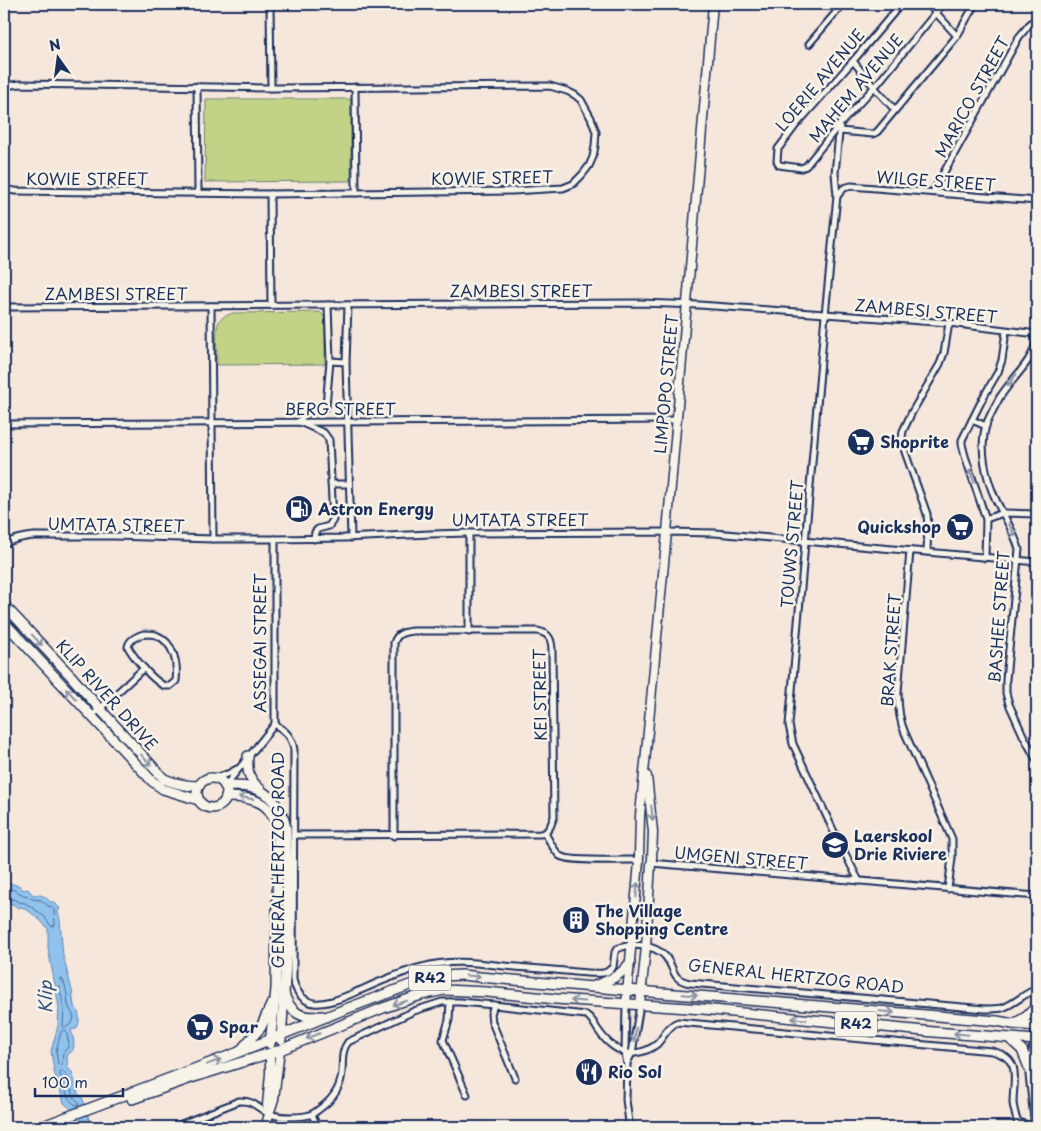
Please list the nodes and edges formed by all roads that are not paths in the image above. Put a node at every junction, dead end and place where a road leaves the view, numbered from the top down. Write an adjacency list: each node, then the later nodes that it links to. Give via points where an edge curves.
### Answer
1 (270, 4): 17 (street)
2 (713, 4): 29 (street, LIMPOPO STREET)
3 (843, 4): 11 (street)
4 (901, 4): 12 (street, LOERIE AVENUE)
5 (928, 4): 8 (street)
6 (943, 4): 8 (street, MAHEM AVENUE)
7 (975, 4): 10 (street)
8 (936, 12): 10 (street); 16 (street, MAHEM AVENUE)
9 (1037, 17): 23 (street, MARICO STREET, via 1019,37)
10 (957, 36): 18 (street)
11 (809, 44)
12 (853, 61): 16 (street); 21 (street, LOERIE AVENUE, via 778,149 780,165)
13 (4, 86): 14 (street, KOWIE STREET)
14 (197, 86): 17 (street, KOWIE STREET); 24 (street)
15 (355, 87): 17 (street, KOWIE STREET); 25 (street); 25 (street, KOWIE STREET, via 550,86 581,100 596,132 593,157 586,171 573,184 563,188)
16 (874, 87): 18 (street); 19 (street, MAHEM AVENUE)
17 (271, 88)
18 (895, 110): 20 (street, via 875,133)
19 (840, 124): 20 (street, TOUWS STREET); 21 (street, MAHEM AVENUE)
20 (840, 131): 27 (street, TOUWS STREET, via 835,173)
21 (806, 166)
22 (4, 189): 24 (street, KOWIE STREET)
23 (933, 192): 27 (street, WILGE STREET, via 851,186 845,187); 28 (street, WILGE STREET)
24 (198, 193): 26 (street, KOWIE STREET)
25 (356, 193): 26 (street, KOWIE STREET)
26 (270, 194): 30 (street)
27 (837, 196): 35 (street, TOUWS STREET)
28 (1037, 201)
29 (686, 304): 32 (street, ZAMBESI STREET); 35 (street, ZAMBESI STREET); 42 (street, LIMPOPO STREET)
30 (271, 305): 31 (street, ZAMBESI STREET); 33 (street, ZAMBESI STREET)
31 (328, 305): 32 (street, ZAMBESI STREET); 40 (street)
32 (348, 305): 41 (street)
33 (211, 306): 34 (street, ZAMBESI STREET); 46 (street)
34 (4, 307)
35 (825, 315): 36 (street, ZAMBESI STREET); 60 (street, TOUWS STREET)
36 (949, 324): 37 (street, ZAMBESI STREET); 63 (street, via 940,364 902,435 927,514)
37 (1006, 331): 38 (street, ZAMBESI STREET); 43 (street, BASHEE STREET, via 998,372)
38 (1037, 334)
39 (1037, 339): 48 (street, BASHEE STREET, one-way to 48, via 1033,353 1002,395)
40 (330, 362): 41 (street); 45 (street, via 326,408 307,412)
41 (346, 362): 44 (street)
42 (677, 420): 44 (street, BERG STREET); 54 (street, LIMPOPO STREET)
43 (972, 420): 48 (street); 53 (street, BASHEE STREET, one-way to 43, via 962,444)
44 (348, 421): 45 (street, BERG STREET); 50 (street)
45 (299, 422): 46 (street, BERG STREET); 49 (street, via 328,438)
46 (213, 423): 47 (street, BERG STREET); 57 (street)
47 (4, 424)
48 (986, 426): 51 (street, BASHEE STREET, via 986,471)
49 (331, 484): 50 (street); 59 (street, via 332,524 318,529)
50 (349, 484): 56 (street)
51 (1003, 513): 52 (street); 53 (street); 65 (street, BASHEE STREET, one-way to 65, via 1019,549)
52 (1037, 514)
53 (986, 519): 64 (street, BASHEE STREET)
54 (667, 532): 55 (street, UMTATA STREET); 60 (street, UMTATA STREET); 77 (street, LIMPOPO STREET)
55 (469, 533): 56 (street, UMTATA STREET); 69 (street)
56 (351, 538): 59 (street, UMTATA STREET)
57 (213, 539): 58 (street, UMTATA STREET); 61 (street, UMTATA STREET, via 34,536)
58 (274, 539): 59 (street, UMTATA STREET); 73 (street, ASSEGAI STREET)
59 (314, 539)
60 (804, 541): 62 (street, UMTATA STREET); 89 (street, TOUWS STREET, via 790,732 792,744)
61 (4, 544)
62 (910, 551): 63 (street, UMTATA STREET); 90 (street, BRAK STREET, via 899,711 905,733 952,838)
63 (927, 552): 64 (street, UMTATA STREET)
64 (985, 558): 65 (street, UMTATA STREET)
65 (1018, 561): 66 (street, UMTATA STREET); 75 (street, BASHEE STREET, via 1006,693)
66 (1037, 562)
67 (4, 605): 71 (main road, KLIP RIVER DRIVE, one-way to 71)
68 (4, 622): 72 (main road, KLIP RIVER DRIVE, one-way to 68)
69 (470, 632): 84 (street, KEI STREET, via 537,631 551,639 554,818); 86 (street, KEI STREET, via 404,632 395,640)
70 (144, 668): 70 (street, via 129,650 128,643 144,634 155,635 172,649 176,681 170,686 162,685); 71 (street)
71 (100, 709): 72 (street); 79 (main road, KLIP RIVER DRIVE, one-way to 79, via 164,778 178,784)
72 (92, 716): 83 (main road, KLIP RIVER DRIVE, via 152,781 163,789)
73 (275, 724): 74 (street, ASSEGAI STREET); 85 (street, GENERAL HERTZOG ROAD, via 289,734 293,744)
74 (248, 756): 76 (street, ASSEGAI STREET); 81 (main road, via 248,774)
75 (1037, 761)
76 (241, 765): 78 (street); 80 (street, ASSEGAI STREET)
77 (645, 767): 87 (street, LIMPOPO STREET); 88 (street, LIMPOPO STREET, one-way to 88, via 653,832)
78 (215, 778): 79 (main road); 80 (main road)
79 (199, 786): 83 (main road)
80 (225, 786): 81 (main road, via 248,787); 82 (main road)
81 (262, 792): 99 (main road, via 279,808 286,828 288,932)
82 (226, 797): 83 (main road, KLIP RIVER DRIVE, via 221,805 212,807); 99 (main road, one-way to 82, via 277,828 264,805 254,799)
83 (200, 800)
84 (545, 833): 86 (street); 87 (street, via 562,857)
85 (294, 836): 86 (street); 92 (street, GENERAL HERTZOG ROAD, via 293,980 300,996 314,1003 343,997 400,974 442,963 467,962 603,973 613,967 617,949)
86 (394, 836)
87 (639, 860): 88 (street, via 646,867); 92 (street, LIMPOPO STREET, one-way to 87)
88 (652, 861): 89 (street, UMGENI STREET); 93 (street, LIMPOPO STREET)
89 (859, 881): 90 (street, UMGENI STREET)
90 (948, 889): 91 (street, UMGENI STREET)
91 (1037, 896)
92 (631, 946): 93 (street); 94 (street, LIMPOPO STREET)
93 (646, 946): 96 (street, GENERAL HERTZOG ROAD, via 666,958 678,979 690,983 985,1009 1007,1006); 98 (street, LIMPOPO STREET)
94 (630, 963): 95 (main road, via 615,978); 97 (street, LIMPOPO STREET)
95 (591, 986): 97 (main road, GENERAL HERTZOG ROAD / R42); 105 (main road, GENERAL HERTZOG ROAD / R42, one-way to 95, via 423,980 447,976)
96 (1037, 989)
97 (627, 990): 98 (main road, GENERAL HERTZOG ROAD / R42); 101 (street, LIMPOPO STREET)
98 (642, 991): 103 (street, LIMPOPO STREET); 107 (main road, GENERAL HERTZOG ROAD / R42, one-way to 107)
99 (279, 994): 105 (main road, via 298,1014 312,1017); 109 (main road); 111 (main road); 114 (main road, via 261,1027)
100 (450, 1002): 102 (street); 121 (street, via 443,1040); 124 (street, via 414,1011 348,1042 343,1049 342,1073 336,1093)
101 (626, 1004): 103 (main road, GENERAL HERTZOG ROAD / R42); 113 (main road, GENERAL HERTZOG ROAD / R42, one-way to 113, via 442,990 383,1008); 116 (street)
102 (494, 1005): 116 (street, via 586,1015 606,1040); 120 (street, via 492,1022)
103 (640, 1005): 110 (main road, GENERAL HERTZOG ROAD / R42, one-way to 103); 117 (street, one-way to 117)
104 (1037, 1006): 107 (main road)
105 (335, 1013): 109 (main road, GENERAL HERTZOG ROAD / R42)
106 (1037, 1014): 108 (street)
107 (1013, 1024): 108 (main road, GENERAL HERTZOG ROAD / R42)
108 (1036, 1026): 112 (street)
109 (281, 1036): 111 (main road, GENERAL HERTZOG ROAD / R42); 113 (main road)
110 (1009, 1038): 112 (main road, GENERAL HERTZOG ROAD / R42); 119 (main road, via 1022,1050)
111 (270, 1040): 114 (main road, GENERAL HERTZOG ROAD / R42); 115 (main road)
112 (1035, 1040): 119 (street)
113 (280, 1050): 115 (main road, GENERAL HERTZOG ROAD / R42); 123 (street)
114 (239, 1052): 122 (main road, GENERAL HERTZOG ROAD / R42, one-way to 114)
115 (270, 1053): 122 (main road, GENERAL HERTZOG ROAD / R42); 123 (street)
116 (625, 1053): 117 (street); 118 (street)
117 (632, 1054): 118 (street); 125 (street, via 651,1048 672,1024 678,1022 989,1050 998,1052 1014,1066)
118 (626, 1064): 132 (street)
119 (1030, 1070): 127 (street)
120 (515, 1078)
121 (467, 1095)
122 (104, 1106): 126 (main road, GENERAL HERTZOG ROAD / R42)
123 (269, 1114): 124 (street); 129 (street, via 246,1101); 130 (street)
124 (312, 1114): 131 (street)
125 (1017, 1121): 133 (street); 134 (street)
126 (54, 1125): 128 (main road, GENERAL HERTZOG ROAD / R42)
127 (1036, 1126)
128 (40, 1127)
129 (174, 1127)
130 (265, 1127)
131 (317, 1127)
132 (631, 1127)
133 (1019, 1127)
134 (1031, 1127)

